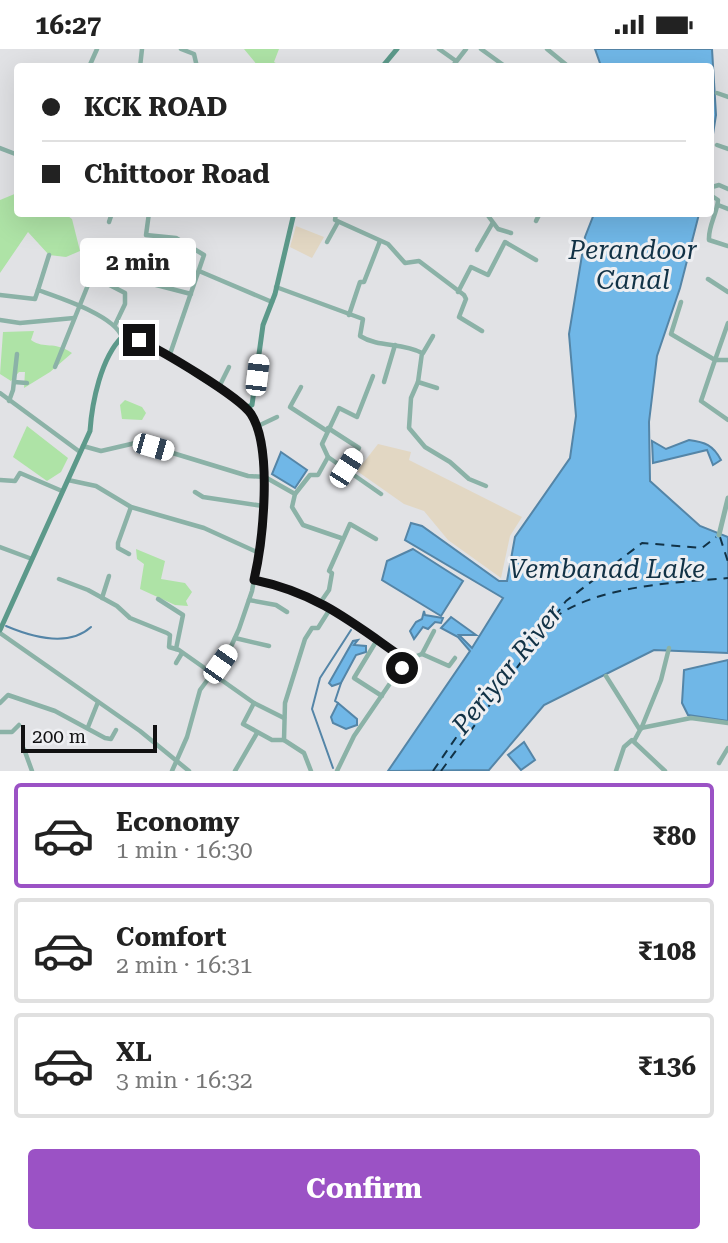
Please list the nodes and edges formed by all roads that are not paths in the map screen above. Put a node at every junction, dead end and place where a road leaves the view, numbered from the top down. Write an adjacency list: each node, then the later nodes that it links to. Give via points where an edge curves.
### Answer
1 (181, 49): 8 (street, via 194,54)
2 (397, 49): 9 (main road)
3 (439, 49): 7 (street)
4 (466, 49): 7 (street)
5 (481, 49): 10 (street)
6 (547, 49): 11 (street)
7 (456, 61)
8 (196, 63)
9 (385, 63)
10 (500, 63)
11 (564, 63)
12 (717, 93): 13 (street)
13 (728, 97)
14 (717, 145): 15 (street)
15 (728, 149)
16 (714, 197): 17 (street)
17 (718, 205): 18 (street); 34 (street, via 709,240)
18 (728, 209)
19 (111, 217): 26 (street)
20 (148, 217): 38 (street, via 146,235 176,238 199,249 204,255)
21 (293, 217): 41 (main road)
22 (336, 217): 27 (street)
23 (490, 217): 28 (street)
24 (538, 217): 25 (street)
25 (536, 221)
26 (109, 222)
27 (338, 222): 31 (street); 32 (street)
28 (492, 224): 29 (street); 35 (street)
29 (500, 230): 30 (street); 33 (street)
30 (511, 233)
31 (380, 241): 43 (street, via 393,247 398,259 419,261); 50 (street, via 372,270 360,282)
32 (327, 242)
33 (505, 243): 37 (street); 43 (street, via 488,275 471,267)
34 (728, 246)
35 (477, 250)
36 (49, 255): 42 (street)
37 (536, 261)
38 (198, 271): 45 (street); 47 (street)
39 (708, 279): 44 (street)
40 (136, 280): 45 (street)
41 (276, 287): 47 (main road); 50 (street)
42 (38, 289): 46 (street, via 35,299); 49 (street)
43 (458, 292): 55 (street, via 466,299 460,319)
44 (728, 292)
45 (191, 294): 61 (street)
46 (0, 295)
47 (272, 302): 76 (main road, via 263,325 254,400)
48 (681, 302): 62 (street, via 671,334)
49 (78, 306): 51 (street); 54 (street); 54 (street, via 90,280 98,279 125,293)
50 (349, 315): 58 (street, via 363,319 361,337)
51 (74, 318): 52 (street, via 20,323); 64 (street)
52 (0, 320)
53 (728, 323): 62 (street)
54 (115, 325): 57 (street)
55 (482, 331)
56 (433, 336): 60 (street)
57 (122, 337): 61 (main road, via 139,340); 81 (main road, via 112,347)
58 (395, 345): 60 (street); 68 (street)
59 (17, 354): 67 (street)
60 (422, 354): 69 (street)
61 (169, 357): 73 (main road)
62 (715, 360): 63 (street); 78 (street, via 701,401)
63 (728, 360)
64 (55, 367)
65 (229, 367): 73 (street)
66 (373, 376): 80 (street, via 357,417 339,408)
67 (14, 382): 70 (street); 75 (street)
68 (384, 382)
69 (418, 382): 72 (street); 87 (street, via 411,398 409,428 425,447)
70 (27, 383)
71 (301, 387): 80 (street, via 290,407)
72 (437, 388)
73 (218, 389): 76 (main road)
74 (0, 394): 75 (street)
75 (9, 401): 81 (street)
76 (247, 407): 79 (street)
77 (276, 417): 79 (street)
78 (728, 420)
79 (258, 426): 84 (street)
80 (327, 430): 82 (street, via 322,445); 83 (street, via 359,448)
81 (82, 449): 84 (street, via 101,451 144,440 153,447); 86 (main road)
82 (328, 457): 83 (street); 90 (street, via 318,475 310,475)
83 (346, 468): 91 (street)
84 (265, 477): 90 (street); 93 (street)
85 (0, 480): 88 (street, via 15,481 20,473)
86 (68, 480): 88 (main road); 94 (street, via 96,486)
87 (486, 486)
88 (62, 491): 102 (main road)
89 (195, 492): 93 (street)
90 (295, 494): 97 (street, via 292,507 303,525)
91 (381, 494)
92 (728, 498): 95 (street)
93 (263, 506): 100 (street)
94 (131, 507): 100 (street, via 204,528); 101 (street, via 118,543 118,548)
95 (725, 518): 96 (street)
96 (719, 535)
97 (341, 538): 98 (street, via 350,524); 109 (street, via 329,571 329,590)
98 (376, 539)
99 (0, 547): 102 (street)
100 (259, 553): 105 (street)
101 (129, 554)
102 (32, 559): 112 (main road)
103 (110, 576): 106 (street)
104 (59, 579): 106 (street)
105 (254, 580): 108 (street); 109 (street, via 293,589)
106 (102, 598): 118 (street, via 130,618 170,635 167,644)
107 (158, 599): 118 (street, via 183,615)
108 (249, 600): 111 (street); 114 (street)
109 (320, 603): 110 (street)
110 (330, 609): 115 (street); 130 (street, via 305,639)
111 (287, 612)
112 (0, 631): 127 (street)
113 (434, 631): 120 (street)
114 (235, 638): 116 (street); 124 (street)
115 (377, 639): 122 (street); 126 (street, via 354,678)
116 (269, 646)
117 (669, 648): 134 (street)
118 (176, 649): 119 (street)
119 (182, 653): 123 (street); 124 (street)
120 (422, 654): 121 (street, via 449,666); 122 (street)
121 (455, 658)
122 (406, 660): 126 (street)
123 (176, 663)
124 (210, 674): 129 (street); 142 (street)
125 (606, 676): 134 (street)
126 (382, 696): 149 (street)
127 (98, 702): 133 (street); 142 (street)
128 (0, 703): 133 (street, via 8,695)
129 (254, 703): 130 (street); 137 (street, via 243,724)
130 (284, 718): 138 (street)
131 (728, 723): 134 (street, via 691,718)
132 (19, 725): 136 (street, via 12,732)
133 (88, 727): 135 (street, via 111,739)
134 (641, 729): 139 (street)
135 (116, 730)
136 (0, 732)
137 (257, 733): 138 (street); 147 (street)
138 (284, 740): 148 (street, via 304,753)
139 (634, 741): 150 (street, via 624,747); 151 (street)
140 (728, 748): 143 (street)
141 (24, 749): 144 (street)
142 (176, 760): 145 (street); 146 (street)
143 (719, 763)
144 (32, 771)
145 (172, 771)
146 (189, 771)
147 (235, 771)
148 (311, 771)
149 (337, 771)
150 (616, 771)
151 (665, 771)

